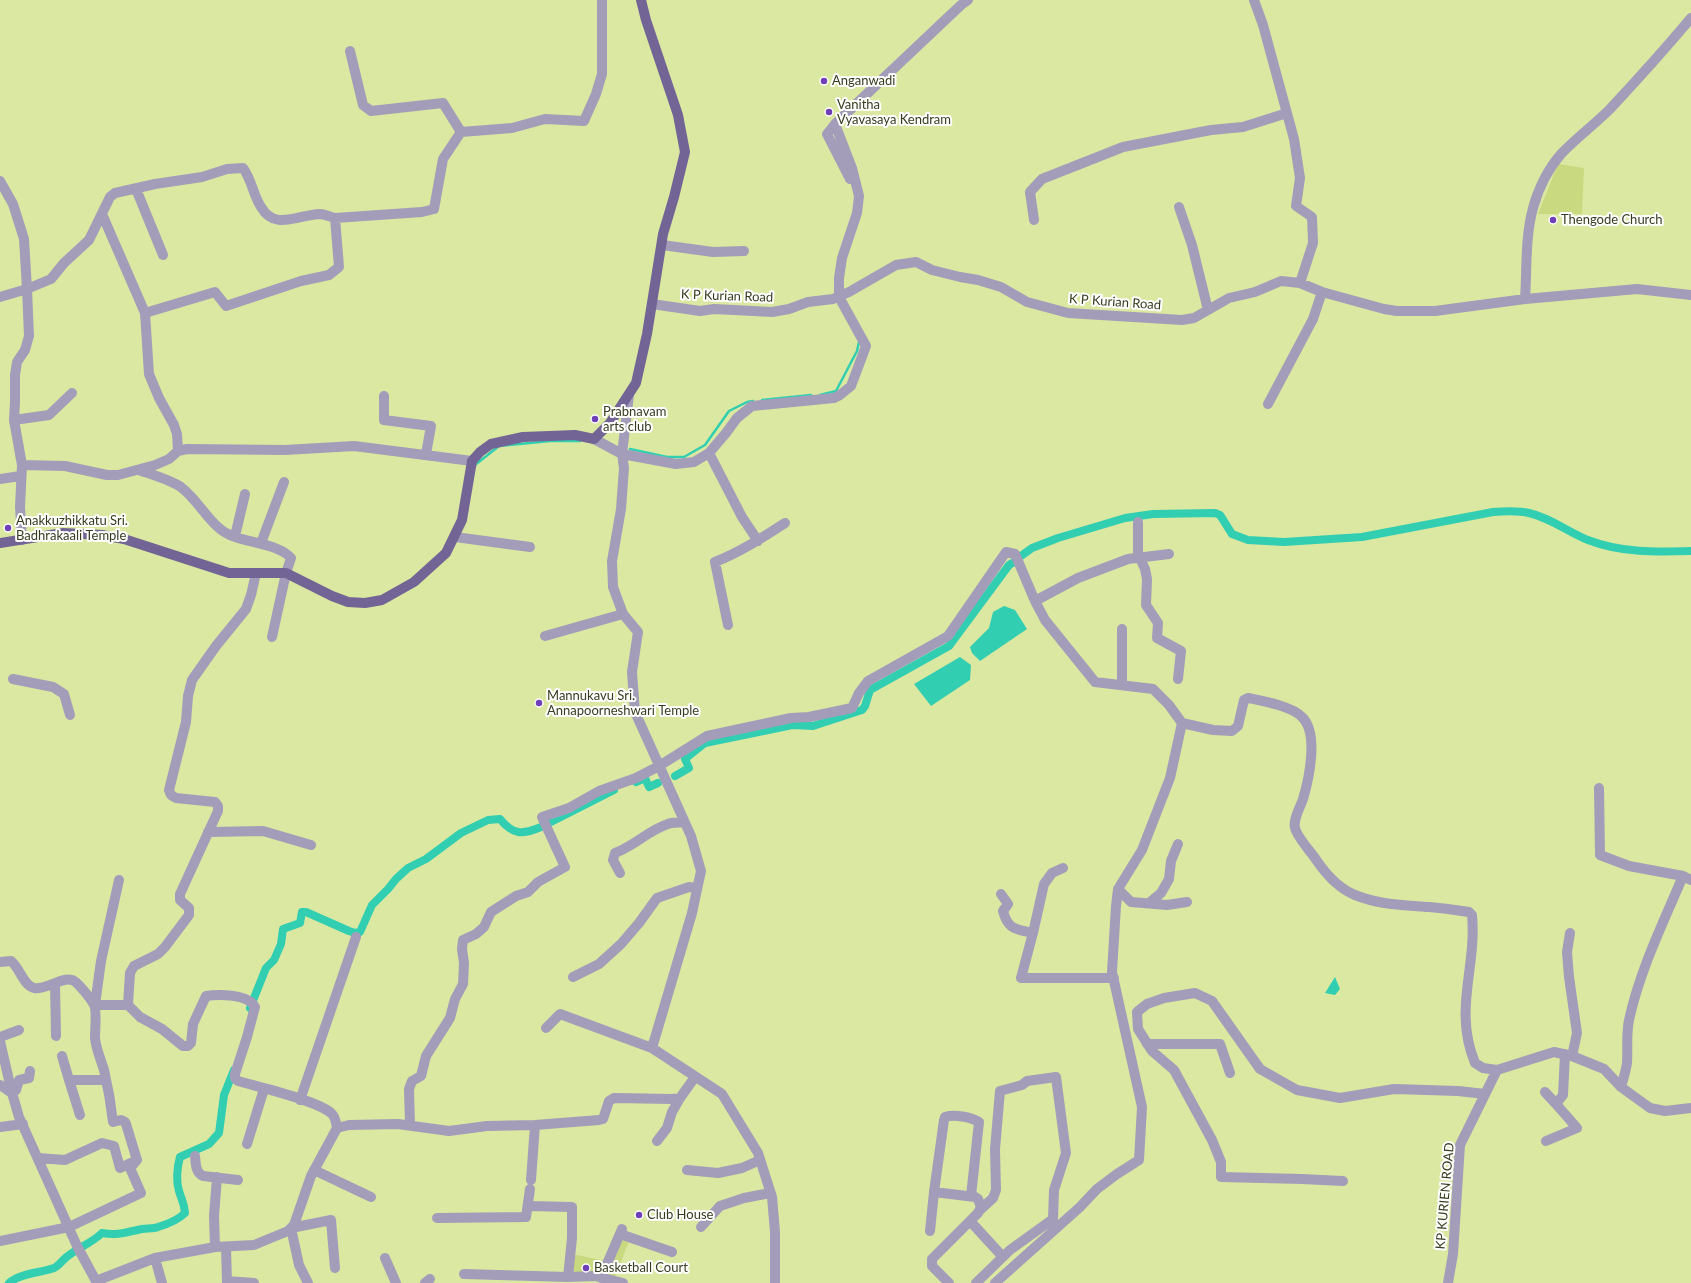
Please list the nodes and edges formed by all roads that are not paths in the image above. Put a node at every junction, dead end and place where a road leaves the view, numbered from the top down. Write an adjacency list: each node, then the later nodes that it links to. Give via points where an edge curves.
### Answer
1 (602, 0): 8 (street, via 602,74 584,121 545,119 512,128)
2 (641, 0): 15 (main road, via 678,115 685,152)
3 (968, 0): 23 (street, via 835,124 852,168 859,196 857,213 842,258)
4 (1254, 0): 7 (street)
5 (1691, 18): 24 (street, via 1642,75 1553,164 1533,209 1529,231)
6 (350, 51): 8 (street, via 363,104 371,111 443,103)
7 (1287, 114): 14 (street, via 1243,127 1211,130 1123,147 1042,179 1030,192); 18 (street, via 1300,178 1296,206 1312,217 1313,243)
8 (461, 132): 13 (street, via 443,159 434,209)
9 (0, 181): 19 (street, via 13,204 24,239)
10 (136, 188): 12 (street, via 110,197); 13 (street, via 243,168 249,176 260,207 270,219 279,221 321,214); 17 (street)
11 (1179, 207): 26 (street, via 1192,245)
12 (102, 214): 19 (street, via 89,240 51,279); 27 (street)
13 (335, 218): 27 (street, via 339,267 329,275 301,281 226,306 215,292)
14 (1034, 220)
15 (662, 245): 16 (street, via 713,252); 25 (main road)
16 (744, 251)
17 (163, 255)
18 (1300, 283): 20 (street, K P Kurian Road); 26 (street, K P Kurian Road, via 1281,281 1255,292 1229,298)
19 (27, 289): 22 (street); 32 (street, via 29,336 25,350 17,362)
20 (1322, 292): 24 (street, K P Kurian Road, via 1397,311 1435,311); 31 (street, via 1313,319)
21 (1691, 295): 24 (street, K P Kurian Road, via 1637,289)
22 (0, 297)
23 (836, 298): 25 (street, K P Kurian Road, via 808,302 772,312 714,309 700,311); 26 (street, K P Kurian Road, via 896,265 916,262 932,270 1001,287 1027,302 1068,313 1182,320 1194,318); 35 (street, via 866,346 851,386 834,398 752,406 736,418)
24 (1525, 299)
25 (652, 304): 29 (main road, via 636,382)
26 (1208, 310)
27 (145, 313): 34 (street, via 149,374 174,425)
28 (72, 393): 32 (street, via 49,415)
29 (629, 395): 33 (main road, via 610,423); 37 (street)
30 (384, 396): 36 (street, via 384,420 430,426)
31 (1268, 404)
32 (14, 420): 39 (street)
33 (594, 439): 37 (street); 38 (main road, via 575,435 523,437 491,444)
34 (178, 451): 36 (street, via 285,450 354,446); 40 (street, via 169,459)
35 (709, 453): 37 (street, via 694,462 680,464); 50 (street, via 742,517)
36 (426, 454): 38 (street)
37 (622, 454): 59 (street, via 624,468 621,510 612,561 613,587)
38 (472, 461): 48 (main road, via 462,520)
39 (22, 464): 40 (street, via 65,466 118,476); 41 (street)
40 (139, 470): 47 (street, via 181,487 220,528)
41 (20, 476): 42 (street); 49 (street)
42 (0, 479)
43 (284, 482): 52 (street)
44 (246, 494): 47 (street)
45 (1138, 522): 55 (street, via 1138,554)
46 (785, 524): 50 (street)
47 (235, 536): 52 (street)
48 (455, 537): 53 (street); 57 (main road, via 440,560 414,582 382,600 348,602)
49 (22, 540): 51 (main road); 56 (main road, via 63,533 102,535 124,539 229,573)
50 (758, 541): 60 (street, via 715,562)
51 (0, 543)
52 (261, 543): 57 (street, via 288,554 291,558)
53 (530, 547)
54 (1169, 554): 55 (street)
55 (1141, 558): 58 (street, via 1128,559 1078,578); 65 (street, via 1147,578 1146,605 1158,623 1157,638 1181,651)
56 (256, 573): 57 (main road); 72 (street, via 252,595 246,609 192,680 186,722 169,790 176,798 215,802 218,811)
57 (286, 573): 63 (street)
58 (1034, 601): 66 (street, via 1045,620 1095,682); 69 (street, via 1015,554 1006,552 948,636 868,681 852,708 707,736)
59 (623, 614): 62 (street); 69 (street, via 638,632 632,672 635,712)
60 (728, 625)
61 (1122, 629): 66 (street)
62 (544, 636)
63 (272, 638)
64 (13, 679): 67 (street, via 53,687 64,694)
65 (1178, 679)
66 (1122, 684): 68 (street, via 1153,689)
67 (70, 715)
68 (1182, 723): 80 (street, via 1167,785 1142,850); 102 (street, via 1218,731 1232,731 1237,727 1244,700 1248,698 1282,707 1302,716 1309,730 1311,763 1303,800 1295,820 1296,830 1325,873 1355,895 1392,905 1469,912 1472,915 1465,1023 1475,1063 1483,1068)
69 (660, 769): 71 (street); 120 (street, via 599,791 569,808 542,817 565,867 538,882 528,892 516,896 490,912 484,927 463,940 463,984 455,999 450,1018 426,1056 421,1076 412,1081 409,1089)
70 (1599, 788): 77 (street, via 1600,855 1629,866)
71 (684, 822): 76 (street, via 669,824 615,853 613,860); 79 (street, via 691,836 701,871)
72 (208, 832): 74 (street, via 263,831); 92 (street, via 180,894 180,900 189,908 189,915 158,954 134,966 130,973)
73 (1178, 844): 83 (street, via 1170,861 1169,879 1161,893)
74 (311, 845)
75 (1063, 868): 84 (street, via 1052,873 1044,884)
76 (620, 873)
77 (1687, 878): 109 (street, via 1659,932 1638,986 1627,1031 1627,1064)
78 (119, 880): 91 (street, via 101,961)
79 (697, 888): 88 (street, via 689,887 657,898 621,944 599,964); 99 (street)
80 (1118, 889): 83 (street, via 1131,902); 89 (street, via 1112,972)
81 (1001, 894): 84 (street, via 1008,904 1003,911 1006,922 1014,929)
82 (1187, 902): 83 (street, via 1167,905)
83 (1149, 903)
84 (1033, 933): 89 (street, via 1021,978)
85 (1570, 934): 100 (street, via 1567,958 1577,1033)
86 (356, 937): 115 (street)
87 (0, 962): 90 (street, via 10,961 16,965 24,982 29,986 40,988)
88 (574, 976)
89 (1114, 978): 169 (street, via 1142,1107 1139,1160 1097,1189)
90 (55, 984): 91 (street, via 72,980); 95 (street)
91 (95, 1005): 92 (street); 107 (street, via 95,1040)
92 (128, 1005): 110 (street, via 140,1017 162,1029 183,1046 188,1046 192,1043 193,1024 206,996 230,995 252,1002 255,1007 235,1078)
93 (546, 1028): 99 (street, via 560,1014)
94 (19, 1030): 96 (street)
95 (56, 1036)
96 (0, 1037)
97 (0, 1041): 112 (street)
98 (1147, 1044): 104 (street, via 1220,1044); 113 (street, via 1138,1029 1137,1012 1147,1004 1164,998 1195,993 1212,1002 1260,1070 1297,1090 1340,1098 1394,1089 1458,1090); 135 (street, via 1174,1070 1196,1109 1222,1162 1221,1177)
99 (652, 1048): 105 (street)
100 (1569, 1055): 102 (street, via 1554,1052); 109 (street, via 1604,1069); 116 (street, via 1563,1095)
101 (62, 1056): 106 (street)
102 (1497, 1070): 113 (street, KP KURIEN ROAD)
103 (30, 1071): 112 (street, via 29,1078 19,1080 16,1090)
104 (1230, 1073)
105 (695, 1077): 114 (street); 130 (street, via 722,1094)
106 (69, 1080): 107 (street); 118 (street)
107 (106, 1080): 129 (street, via 113,1122 125,1122)
108 (0, 1085): 112 (street)
109 (1621, 1087): 117 (street, via 1650,1108)
110 (264, 1089): 115 (street); 126 (street)
111 (1545, 1092): 116 (street)
112 (12, 1093): 119 (street)
113 (1485, 1094): 170 (street, KP KURIEN ROAD, via 1460,1145 1453,1254)
114 (680, 1098): 121 (street, via 614,1098 609,1101 603,1119); 124 (street, via 667,1128)
115 (300, 1100): 123 (street, via 318,1105 332,1114)
116 (1556, 1104): 125 (street, via 1577,1128)
117 (1691, 1108)
118 (80, 1115)
119 (23, 1124): 122 (street); 128 (street)
120 (410, 1125): 121 (street, via 449,1131 488,1126); 123 (street, via 349,1125)
121 (535, 1125): 140 (street)
122 (0, 1127)
123 (337, 1128): 131 (street)
124 (657, 1140)
125 (1546, 1141)
126 (247, 1144)
127 (195, 1156): 133 (street, via 199,1174)
128 (38, 1158): 129 (street, via 65,1160 106,1143 114,1146 120,1168); 144 (street)
129 (137, 1160): 144 (street, via 130,1168 141,1193)
130 (760, 1160): 132 (street, via 742,1168 718,1173); 137 (street)
131 (314, 1170): 139 (street); 146 (street)
132 (687, 1170)
133 (217, 1177): 134 (street); 149 (street)
134 (238, 1180)
135 (1344, 1182)
136 (934, 1192): 138 (street); 138 (street, via 944,1120 950,1116 979,1122); 147 (street)
137 (770, 1193): 145 (street, via 720,1206); 166 (street, via 775,1232)
138 (971, 1196): 141 (street, via 978,1199)
139 (371, 1197)
140 (528, 1206): 142 (street, via 526,1217); 157 (street, via 572,1207)
141 (980, 1210): 143 (street); 152 (street, via 993,1198 996,1190 995,1149 1000,1091 1022,1085 1027,1081 1056,1076 1066,1153 1054,1190 1053,1219)
142 (437, 1218)
143 (970, 1221): 152 (street); 167 (street, via 932,1259 932,1266)
144 (69, 1227): 148 (street); 159 (street)
145 (701, 1227)
146 (292, 1228): 150 (street, via 254,1245); 155 (street, via 330,1220); 163 (street, via 299,1265)
147 (930, 1231)
148 (0, 1241)
149 (215, 1247): 150 (street); 153 (street)
150 (226, 1247): 160 (street)
151 (672, 1252): 158 (street, via 621,1231)
152 (1003, 1257): 168 (street)
153 (155, 1258): 159 (street); 161 (street)
154 (385, 1258): 164 (street)
155 (336, 1268)
156 (464, 1274): 157 (street)
157 (568, 1277): 158 (street)
158 (601, 1278): 165 (street)
159 (96, 1282)
160 (227, 1282): 162 (street)
161 (162, 1283)
162 (254, 1283)
163 (308, 1283)
164 (396, 1283)
165 (623, 1283)
166 (775, 1283)
167 (949, 1283)
168 (976, 1283)
169 (995, 1283)
170 (1448, 1283)

